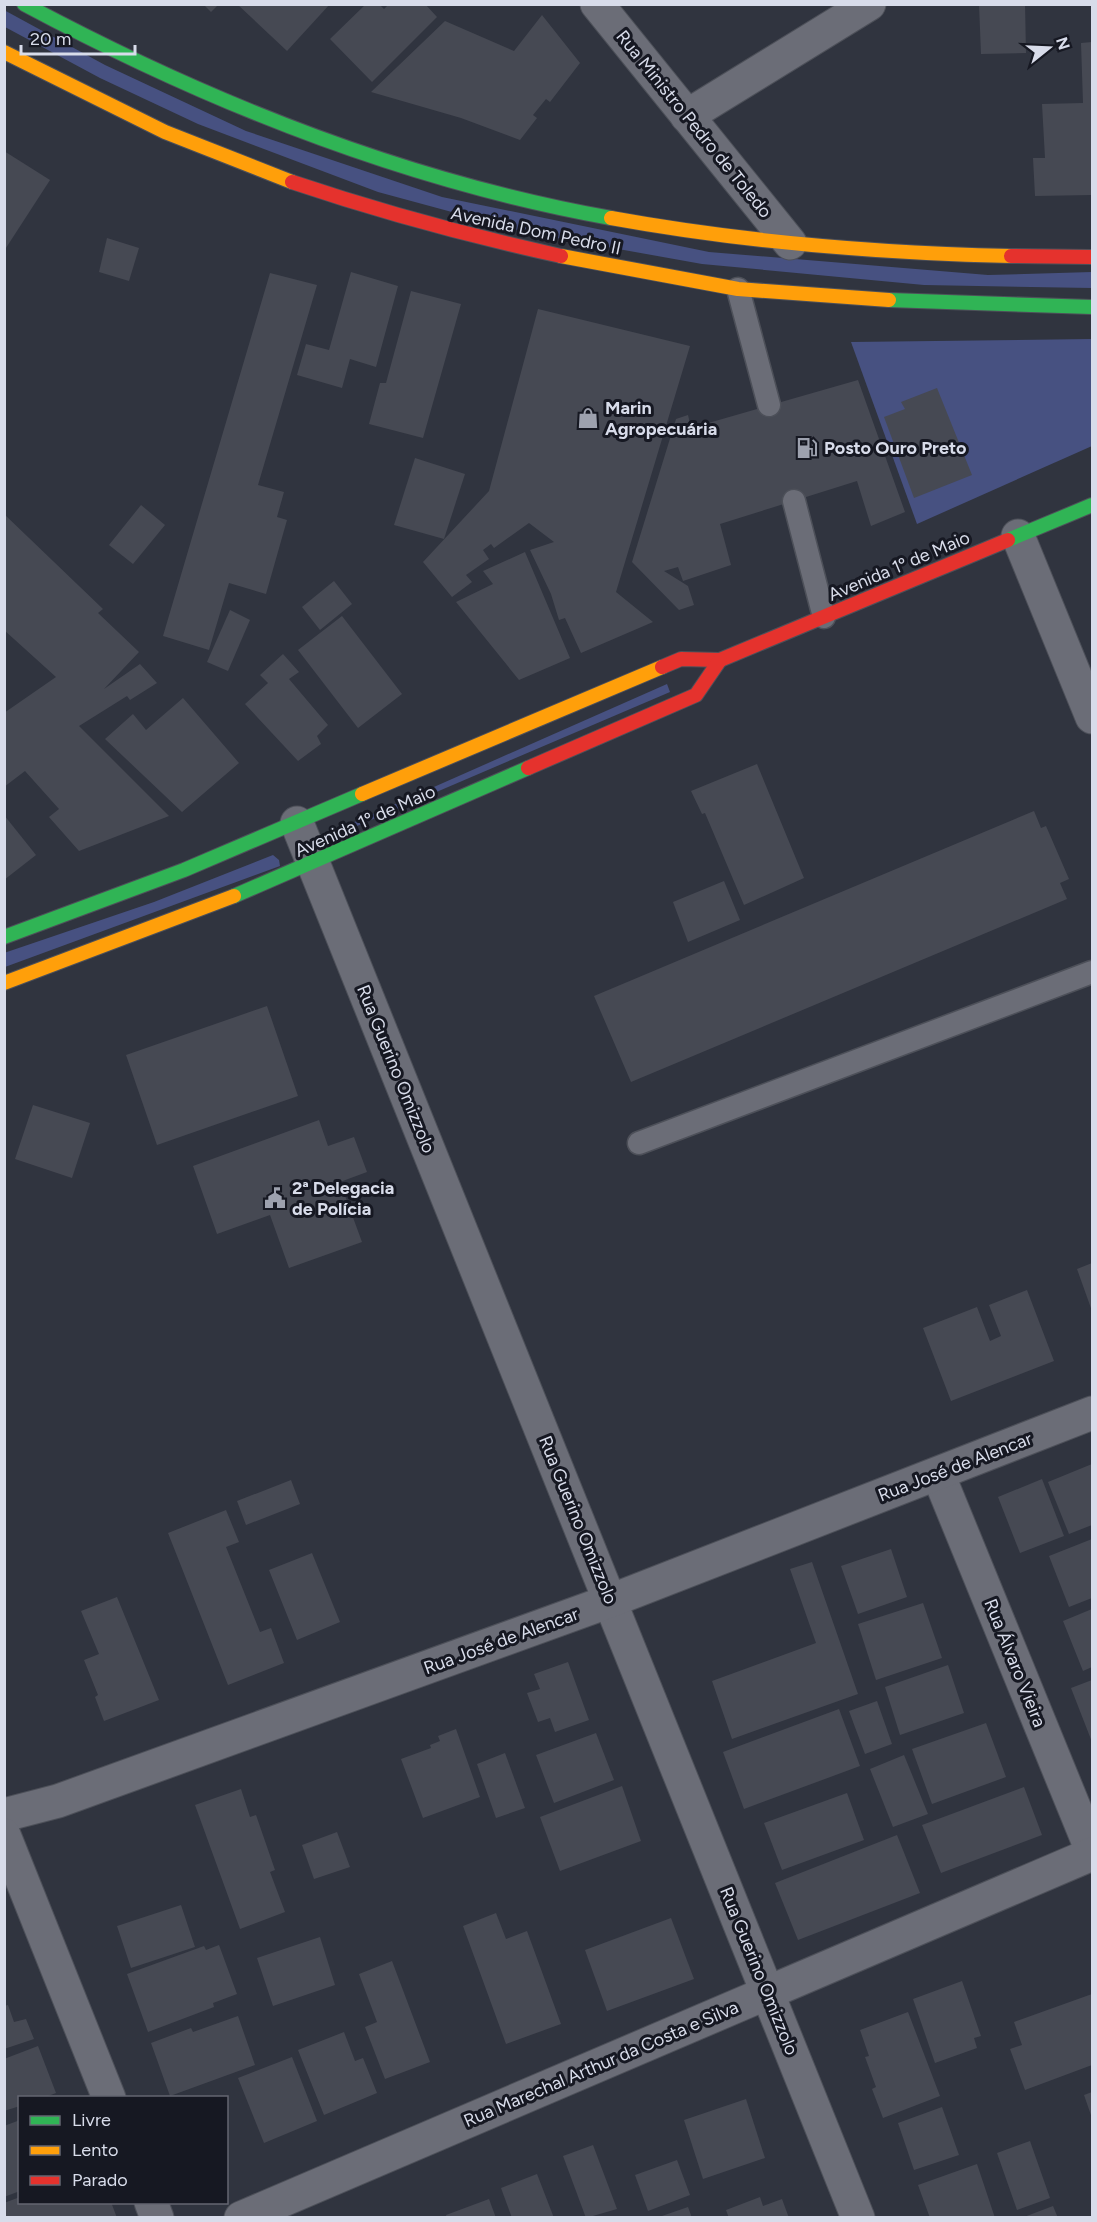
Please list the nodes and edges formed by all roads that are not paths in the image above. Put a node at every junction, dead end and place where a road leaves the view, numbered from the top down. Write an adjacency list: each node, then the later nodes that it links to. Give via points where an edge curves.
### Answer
1 (24, 4): 6 (main road, Avenida Dom Pedro II, via 85,38 180,82 284,124 461,184 591,215)
2 (597, 4): 5 (street, Rua Ministro Pedro de Toledo)
3 (869, 4): 5 (street)
4 (4, 52): 8 (main road, Avenida Dom Pedro II, via 165,132 377,211 603,265)
5 (687, 116): 6 (street, Rua Ministro Pedro de Toledo)
6 (790, 243): 7 (main road, Avenida Dom Pedro II, via 888,252)
7 (1092, 257)
8 (738, 289): 9 (main road, Avenida Dom Pedro II, via 926,303); 10 (lane)
9 (1092, 307)
10 (769, 405)
11 (794, 501): 14 (lane)
12 (1092, 505): 13 (main road, Avenida 1º de Maio)
13 (1018, 536): 14 (main road, Avenida 1º de Maio); 16 (street)
14 (824, 617): 15 (main road, Avenida 1º de Maio)
15 (720, 660): 17 (main road, Avenida 1º de Maio, via 681,659); 18 (main road, Avenida 1º de Maio, via 696,695)
16 (1092, 717)
17 (297, 823): 18 (street, Rua Guerino Omizzolo); 19 (main road, Avenida 1º de Maio)
18 (314, 863): 21 (main road, Avenida 1º de Maio, via 170,922); 25 (street, Rua Guerino Omizzolo)
19 (4, 937)
20 (1092, 972): 22 (lane)
21 (4, 982)
22 (639, 1143)
23 (1092, 1413): 24 (street, Rua José de Alencar)
24 (938, 1474): 25 (street, Rua José de Alencar); 28 (street, Rua Álvaro Vieira)
25 (610, 1601): 26 (street, Rua José de Alencar, via 58,1802); 29 (street, Rua Guerino Omizzolo)
26 (4, 1815)
27 (4, 1835): 30 (street)
28 (1092, 1853): 29 (street, Rua Marechal Arthur da Costa e Silva)
29 (768, 1993): 31 (street, Rua Marechal Arthur da Costa e Silva); 32 (street, Rua Guerino Omizzolo)
30 (109, 2096)
31 (242, 2217)
32 (858, 2217)

